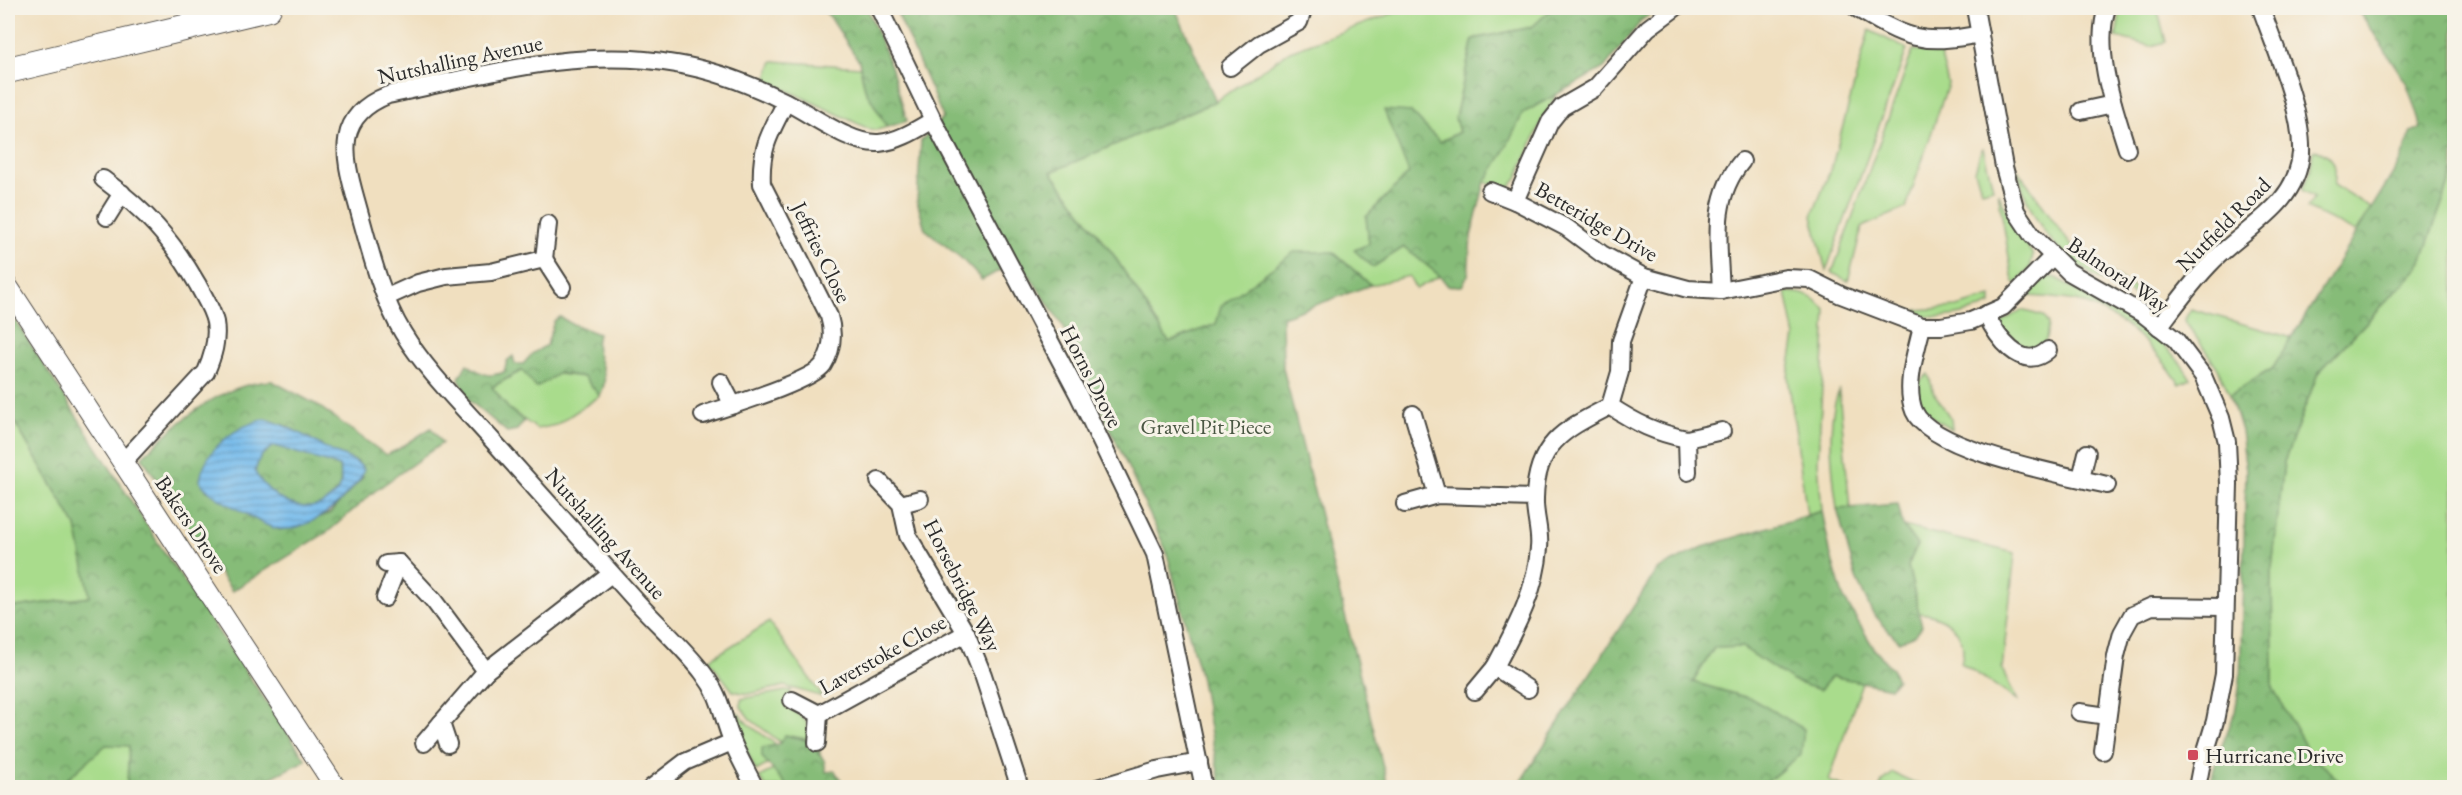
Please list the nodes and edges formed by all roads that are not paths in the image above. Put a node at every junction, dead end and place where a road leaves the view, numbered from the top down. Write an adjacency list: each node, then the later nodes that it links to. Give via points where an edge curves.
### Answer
1 (268, 8): 11 (main road)
2 (879, 8): 15 (street, Horns Drove)
3 (1302, 8): 10 (street, via 1299,22 1259,44)
4 (1675, 8): 21 (street, Betteridge Drive, via 1648,28 1595,88 1562,106 1550,122)
5 (1856, 8): 9 (street, via 1914,38 1948,40)
6 (1975, 8): 9 (street, Balmoral Way)
7 (2107, 8): 13 (street, via 2103,42)
8 (2261, 8): 33 (street, Nutfield Road, via 2297,119 2301,147 2297,171 2283,199 2207,266)
9 (1980, 34): 24 (street, Balmoral Way, via 2016,211)
10 (1230, 67)
11 (8, 70)
12 (786, 102): 15 (street, Nutshalling Avenue, via 855,138 876,143 906,136); 30 (street, Nutshalling Avenue, via 743,83 679,64 607,57 547,63 372,101 351,125 346,151 366,236); 36 (street, Jeffries Close, via 764,145 762,184 829,316 833,331 831,348 821,367 800,380)
13 (2113, 104): 14 (street); 16 (street)
14 (2081, 111)
15 (933, 120): 71 (street, Horns Drove, via 1078,394 1155,554)
16 (2127, 149)
17 (1742, 161): 29 (street, via 1730,176 1721,200)
18 (103, 179): 20 (street)
19 (1490, 190): 21 (street, Betteridge Drive)
20 (122, 193): 22 (street); 43 (street, via 158,226 187,265 211,308 215,340 206,372)
21 (1515, 201): 26 (street, Betteridge Drive, via 1567,228 1602,254)
22 (107, 217)
23 (548, 224): 25 (street)
24 (2052, 257): 31 (street, Betteridge Drive, via 2003,307); 33 (street, Balmoral Way, via 2069,272)
25 (544, 259): 28 (street); 30 (street, via 491,272 446,276)
26 (1644, 277): 29 (street, Betteridge Drive, via 1688,290); 37 (street, via 1621,341 1620,372)
27 (8, 287): 43 (street, Bakers Drove)
28 (562, 287)
29 (1721, 291): 32 (street, Betteridge Drive, via 1785,278 1809,279)
30 (387, 297): 53 (street, Nutshalling Avenue, via 402,332 430,370)
31 (1986, 315): 32 (street, Betteridge Drive, via 1971,321); 34 (street, via 2007,347 2021,355 2032,359)
32 (1922, 326): 45 (street, via 1910,384 1915,413 1934,433 1995,458)
33 (2159, 327): 55 (street, Balmoral Way, via 2191,357 2203,376 2225,434 2229,484)
34 (2048, 350)
35 (721, 382): 36 (street)
36 (733, 405): 39 (street, Jeffries Close)
37 (1610, 406): 41 (street, via 1658,433); 49 (street, via 1566,429 1550,445 1540,465)
38 (1413, 414): 48 (street)
39 (703, 415)
40 (1722, 431): 41 (street)
41 (1687, 439): 44 (street)
42 (2086, 453): 45 (street)
43 (122, 463): 72 (street, Bakers Drove)
44 (1688, 472)
45 (2081, 478): 47 (street)
46 (879, 481): 51 (street, Horsebridge Way)
47 (2107, 485)
48 (1437, 495): 49 (street); 52 (street)
49 (1534, 498): 57 (street, via 1540,546 1535,578 1525,610)
50 (920, 500): 51 (street, Horsebridge Way)
51 (901, 504): 56 (street, Horsebridge Way, via 908,536)
52 (1405, 504)
53 (611, 574): 58 (street); 66 (street, Nutshalling Avenue, via 702,672 722,706)
54 (385, 598): 58 (street, via 393,563 434,601)
55 (2224, 607): 64 (street, via 2152,606 2132,615 2116,656); 78 (street, Balmoral Way, via 2224,674)
56 (966, 633): 63 (street, Laverstoke Close); 75 (street, Horsebridge Way)
57 (1495, 667): 59 (street); 60 (street)
58 (486, 671): 65 (street)
59 (1528, 689)
60 (1475, 690)
61 (792, 700): 63 (street, Laverstoke Close)
62 (2079, 712): 64 (street)
63 (819, 714): 68 (street, Laverstoke Close)
64 (2107, 716): 70 (street)
65 (441, 723): 67 (street); 69 (street)
66 (732, 742): 73 (street, via 685,762); 74 (street, Nutshalling Avenue)
67 (424, 743)
68 (817, 743)
69 (448, 744)
70 (2103, 751)
71 (1199, 762): 76 (street); 77 (street, Horns Drove)
72 (336, 788)
73 (651, 788)
74 (755, 788)
75 (1020, 788)
76 (1097, 788)
77 (1204, 788)
78 (2197, 788)

